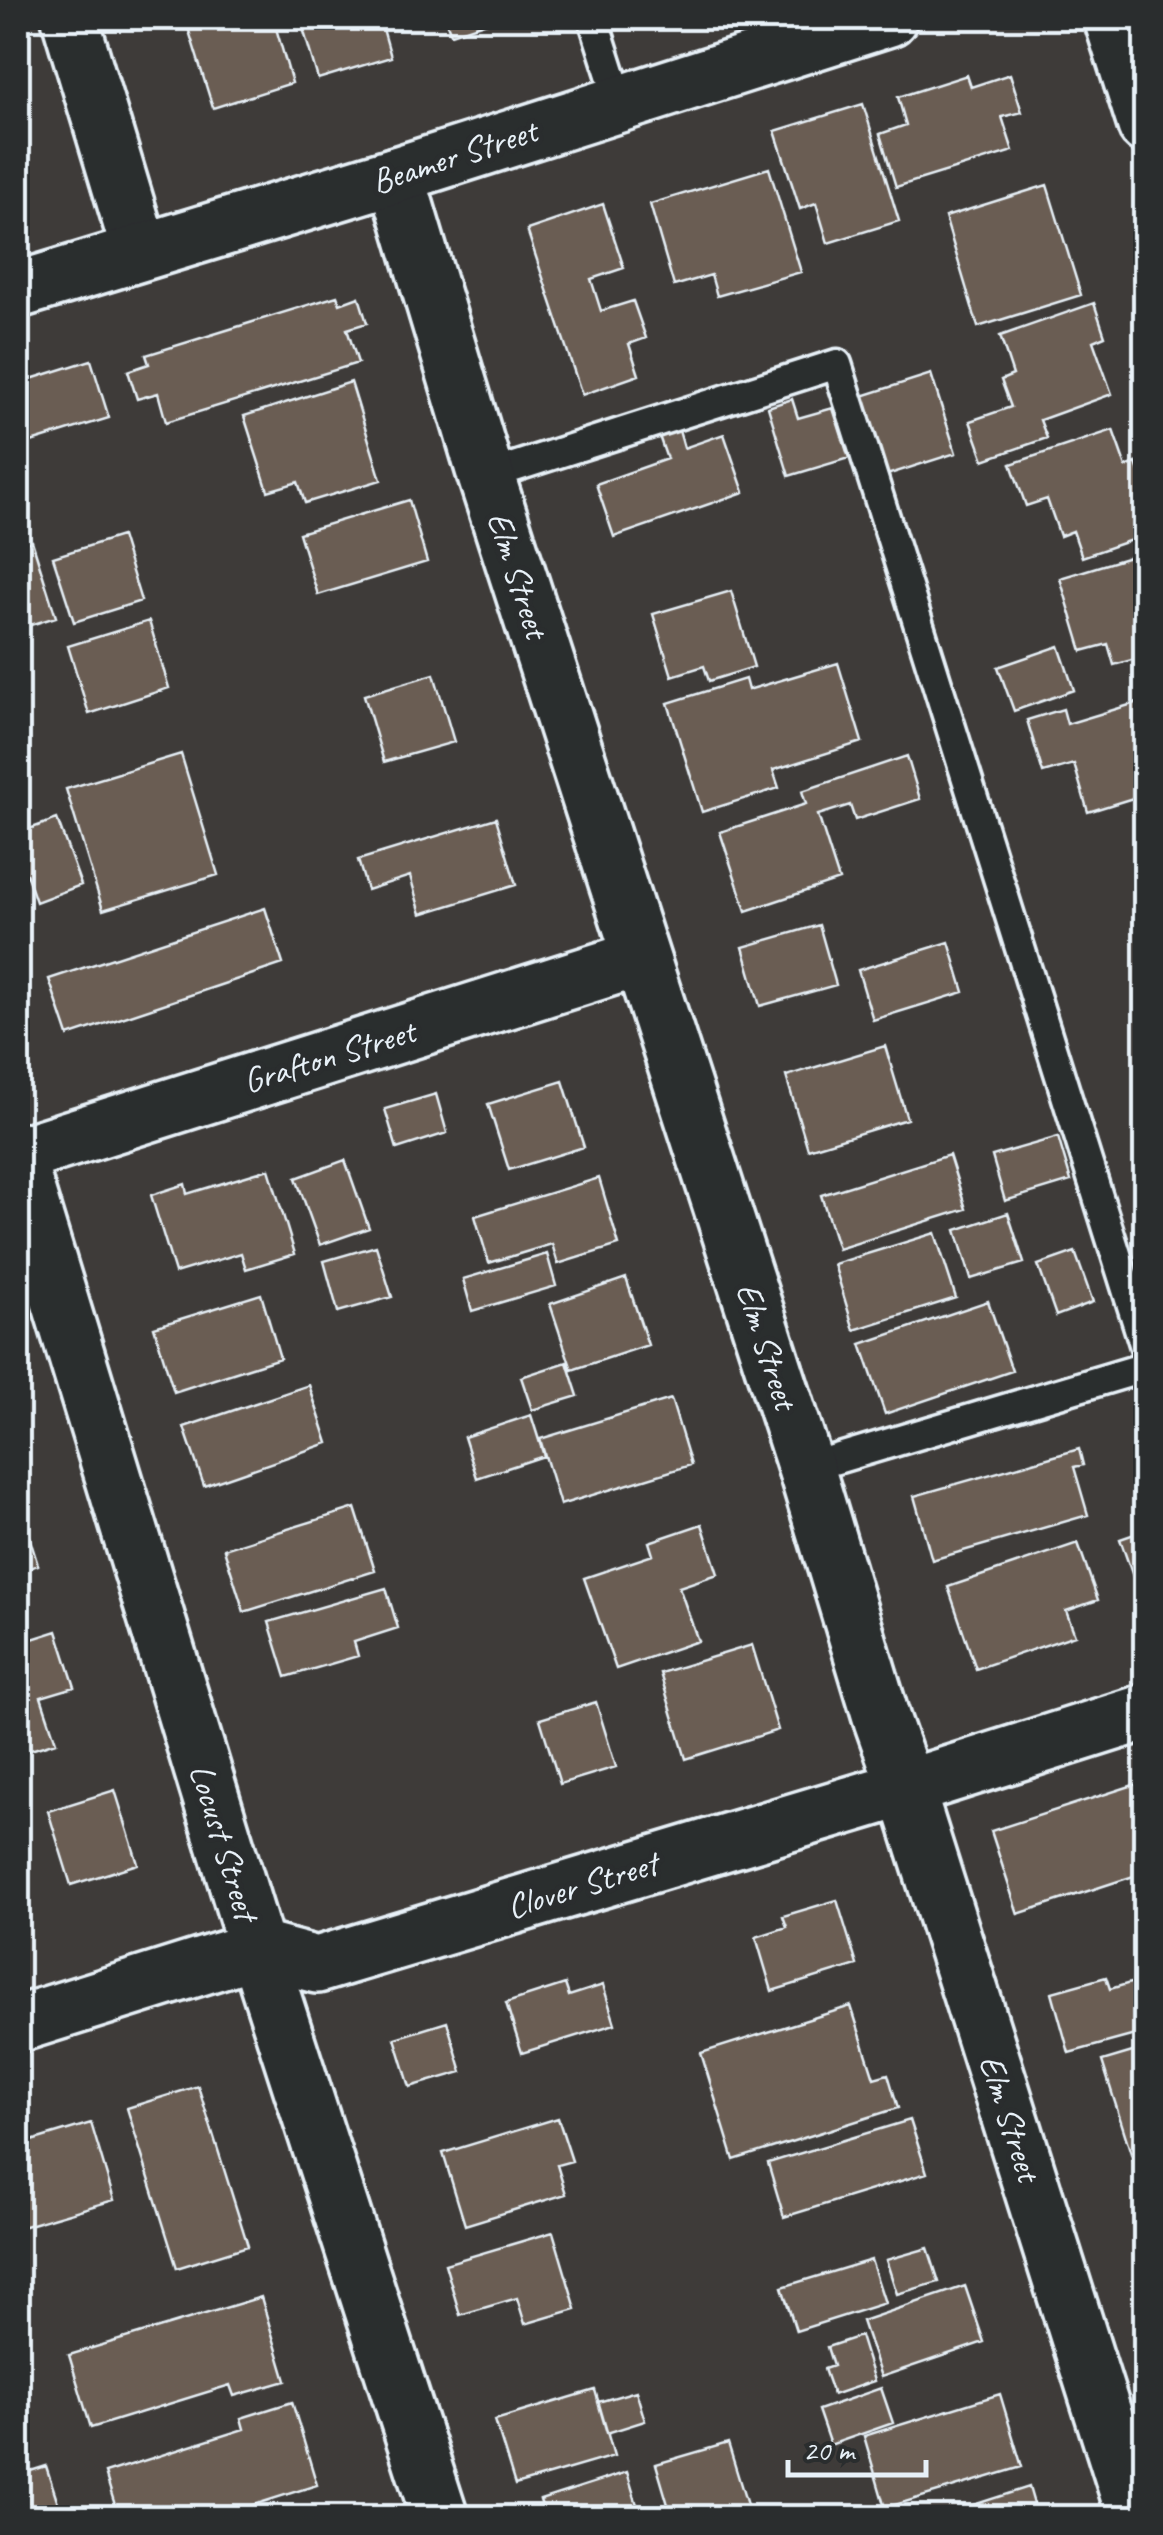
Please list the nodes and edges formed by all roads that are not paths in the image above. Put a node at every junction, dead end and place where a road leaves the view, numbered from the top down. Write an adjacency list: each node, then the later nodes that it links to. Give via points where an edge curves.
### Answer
1 (70, 18): 8 (street)
2 (592, 18): 5 (lane)
3 (889, 18): 5 (street, Beamer Street)
4 (1112, 18): 6 (street)
5 (620, 103): 7 (street, Beamer Street)
6 (1146, 125)
7 (396, 175): 8 (street, Beamer Street); 10 (street, Elm Street)
8 (140, 250): 9 (street, Beamer Street)
9 (18, 290)
10 (486, 476): 11 (street, Elm Street); 14 (lane, via 837,364)
11 (641, 958): 12 (street, Grafton Street); 16 (street, Elm Street)
12 (18, 1154)
13 (18, 1163): 19 (street, Locust Street)
14 (1146, 1350)
15 (1146, 1366): 16 (lane)
16 (806, 1468): 18 (street, Elm Street)
17 (1146, 1712): 18 (street, Clover Street)
18 (906, 1788): 19 (street, Clover Street, via 316,1965); 22 (street, Elm Street)
19 (257, 1949): 20 (street); 21 (street, Locust Street)
20 (18, 2024)
21 (440, 2518)
22 (1136, 2518)

